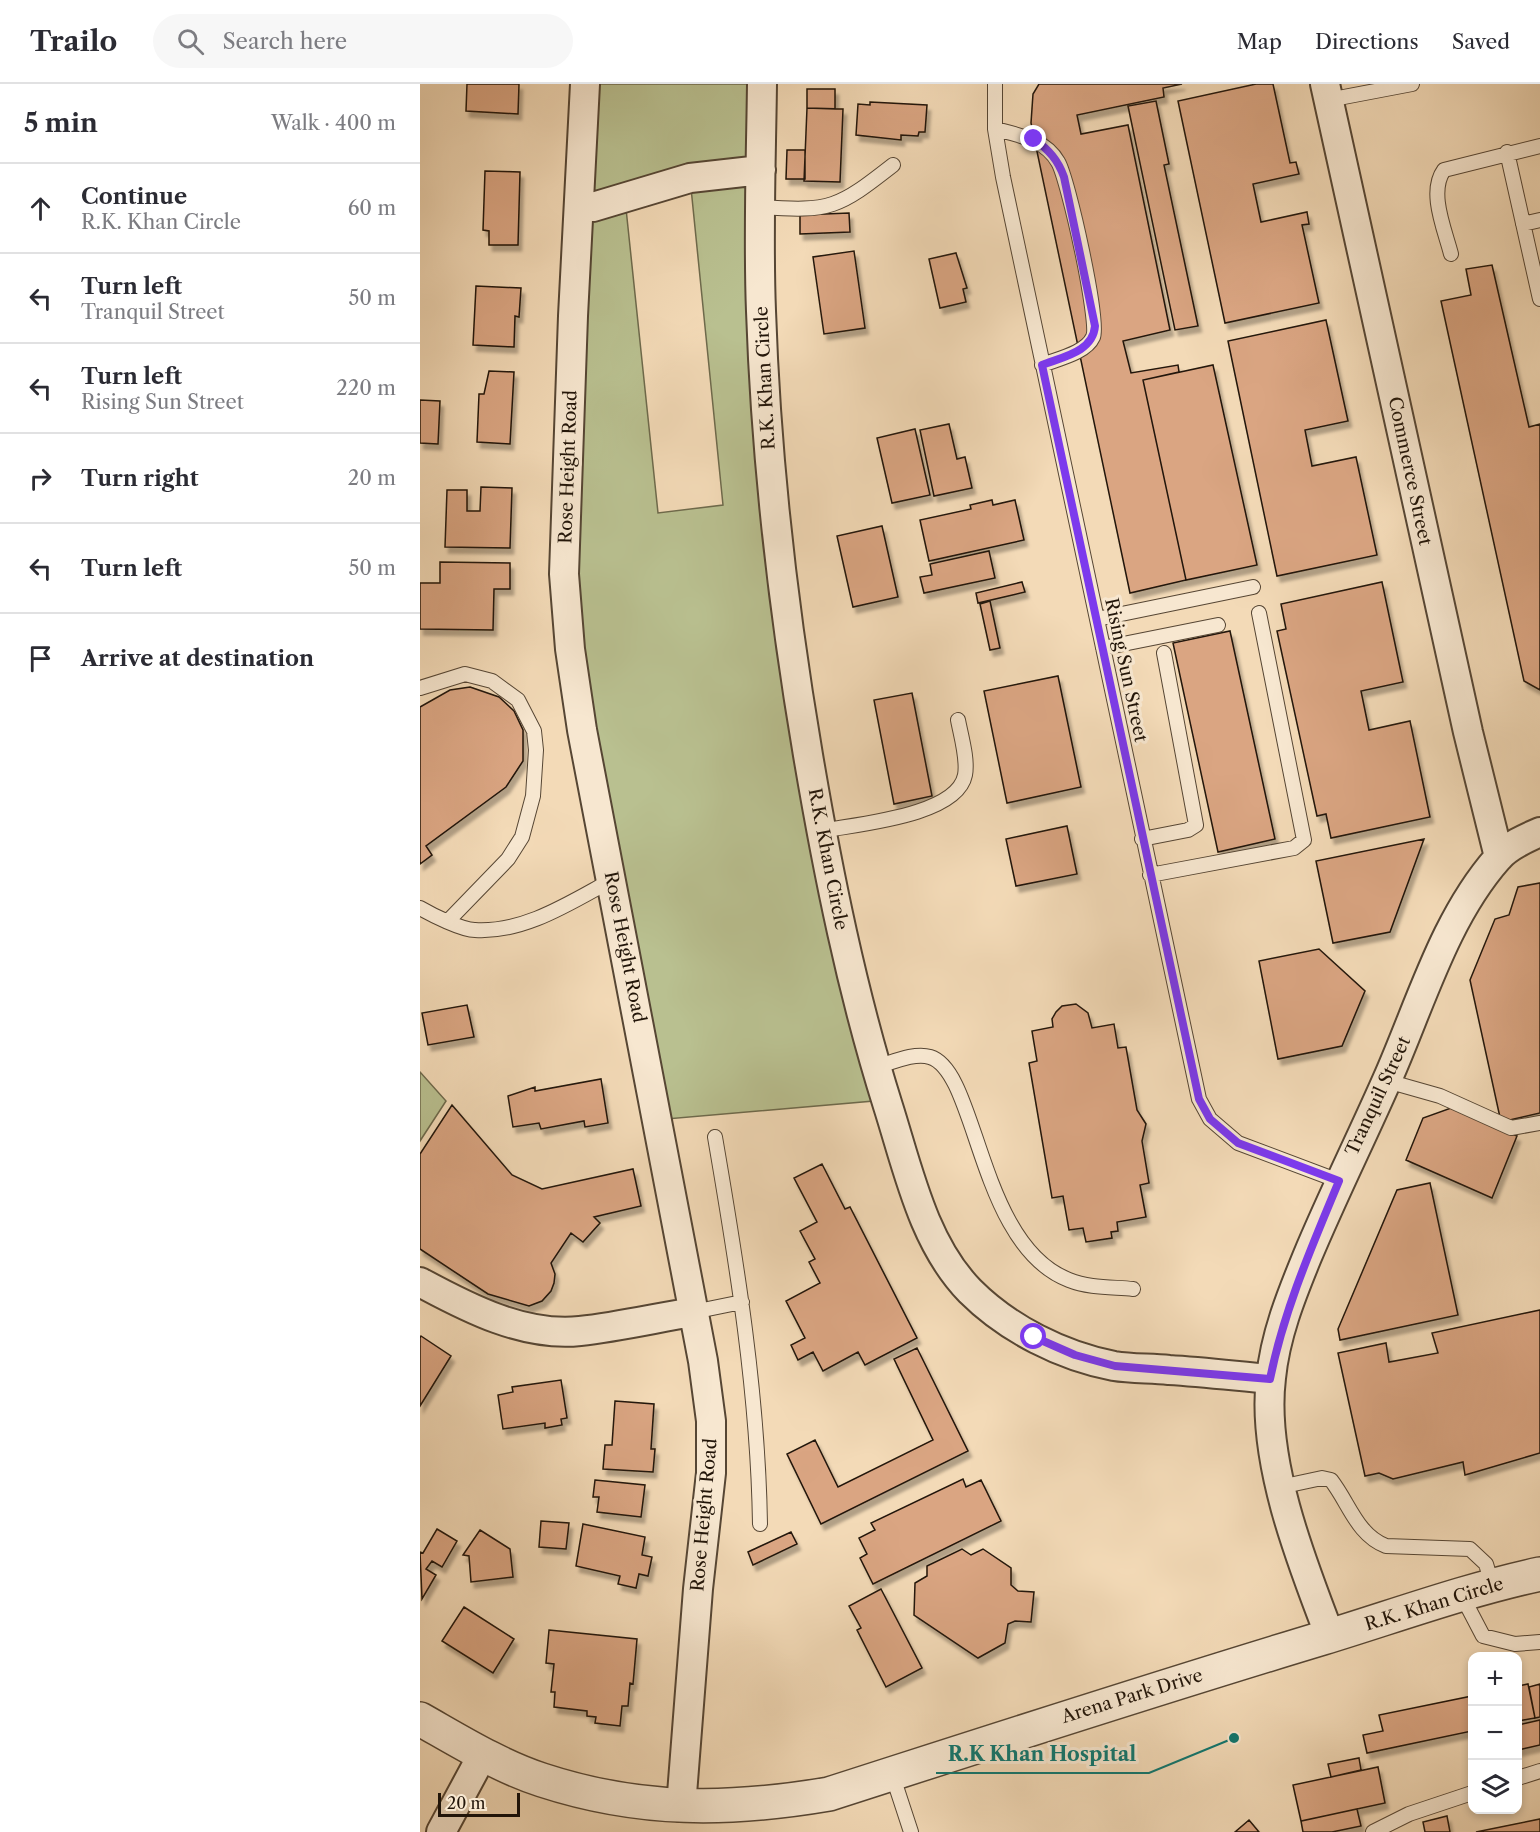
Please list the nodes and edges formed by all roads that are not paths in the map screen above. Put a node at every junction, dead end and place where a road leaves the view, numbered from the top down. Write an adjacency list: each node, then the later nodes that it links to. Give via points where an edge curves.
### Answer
1 (585, 84): 11 (street, Rose Height Road)
2 (762, 84): 10 (street, R.K. Khan Circle)
3 (995, 84): 6 (lane, Rising Sun Street)
4 (1412, 84): 5 (lane)
5 (1327, 92): 29 (street, Commerce Street, via 1468,732)
6 (995, 129): 17 (lane, Rising Sun Street); 17 (lane, via 1034,139 1058,162 1090,294 1095,326 1089,343)
7 (1540, 146): 8 (lane)
8 (1507, 152): 14 (lane); 15 (lane, via 1451,167 1441,175 1438,196)
9 (892, 165): 12 (lane, via 837,204 819,209)
10 (761, 170): 11 (street, via 690,178 593,207); 12 (street, R.K. Khan Circle)
11 (579, 206): 31 (street, Rose Height Road, via 564,574 582,730)
12 (761, 207): 26 (street, R.K. Khan Circle, via 761,310 779,560)
13 (1540, 220): 14 (lane)
14 (1523, 224): 16 (lane)
15 (1451, 254)
16 (1540, 297)
17 (1042, 365): 20 (lane, Rising Sun Street)
18 (1253, 587): 20 (lane)
19 (1259, 613): 30 (lane, via 1304,840 1294,848)
20 (1097, 619): 22 (lane, Rising Sun Street)
21 (1218, 625): 22 (lane)
22 (1103, 648): 28 (lane, Rising Sun Street)
23 (1164, 652): 28 (lane, via 1196,825)
24 (420, 688): 33 (lane, via 465,674 492,681 518,700 534,731 533,796 522,837 508,859)
25 (958, 720): 26 (lane, via 966,773 951,798 925,810)
26 (821, 831): 34 (street, R.K. Khan Circle)
27 (1540, 832): 29 (street, Tranquil Street)
28 (1142, 839): 30 (lane, Rising Sun Street)
29 (1499, 856): 35 (street, Tranquil Street, via 1450,933)
30 (1150, 875): 38 (lane, Rising Sun Street, via 1199,1099 1210,1119 1238,1143)
31 (612, 880): 33 (lane, via 521,924 473,931); 42 (street, Rose Height Road)
32 (420, 908): 33 (lane)
33 (448, 921)
34 (876, 1066): 40 (lane, via 918,1056 940,1063 962,1100 1001,1209 1021,1242 1068,1280); 43 (street, R.K. Khan Circle, via 924,1216 945,1261 970,1291 1002,1318 1044,1342 1115,1366)
35 (1386, 1081): 36 (lane, via 1440,1096 1511,1128); 38 (street, Tranquil Street)
36 (1540, 1124)
37 (715, 1137): 41 (lane)
38 (1339, 1181): 43 (street, Tranquil Street, via 1293,1291)
39 (420, 1282): 42 (street, via 500,1320 541,1329 578,1331)
40 (1133, 1289)
41 (742, 1302): 42 (lane); 45 (lane, via 759,1456)
42 (693, 1311): 57 (street, Rose Height Road, via 711,1421 711,1473)
43 (1270, 1379): 44 (street, Tranquil Street, via 1272,1434)
44 (1280, 1487): 47 (lane, via 1322,1478 1331,1480 1365,1534 1374,1541 1386,1546 1470,1549 1486,1564); 49 (street, Tranquil Street)
45 (760, 1524)
46 (1540, 1574): 47 (street, R.K. Khan Circle)
47 (1492, 1584): 48 (street, R.K. Khan Circle)
48 (1460, 1593): 49 (street, R.K. Khan Circle); 50 (lane, via 1483,1636 1515,1644)
49 (1330, 1636): 54 (street, Arena Park Drive, via 1104,1704)
50 (1540, 1642)
51 (420, 1719): 52 (street, Arena Park Drive)
52 (483, 1754): 57 (street, Arena Park Drive, via 541,1779 612,1798); 58 (street)
53 (1540, 1771): 55 (lane)
54 (892, 1774): 57 (street, Arena Park Drive, via 830,1794 783,1802); 59 (lane)
55 (1522, 1777)
56 (1468, 1794): 60 (lane, via 1409,1814)
57 (681, 1807)
58 (441, 1832)
59 (911, 1832)
60 (1373, 1832)

